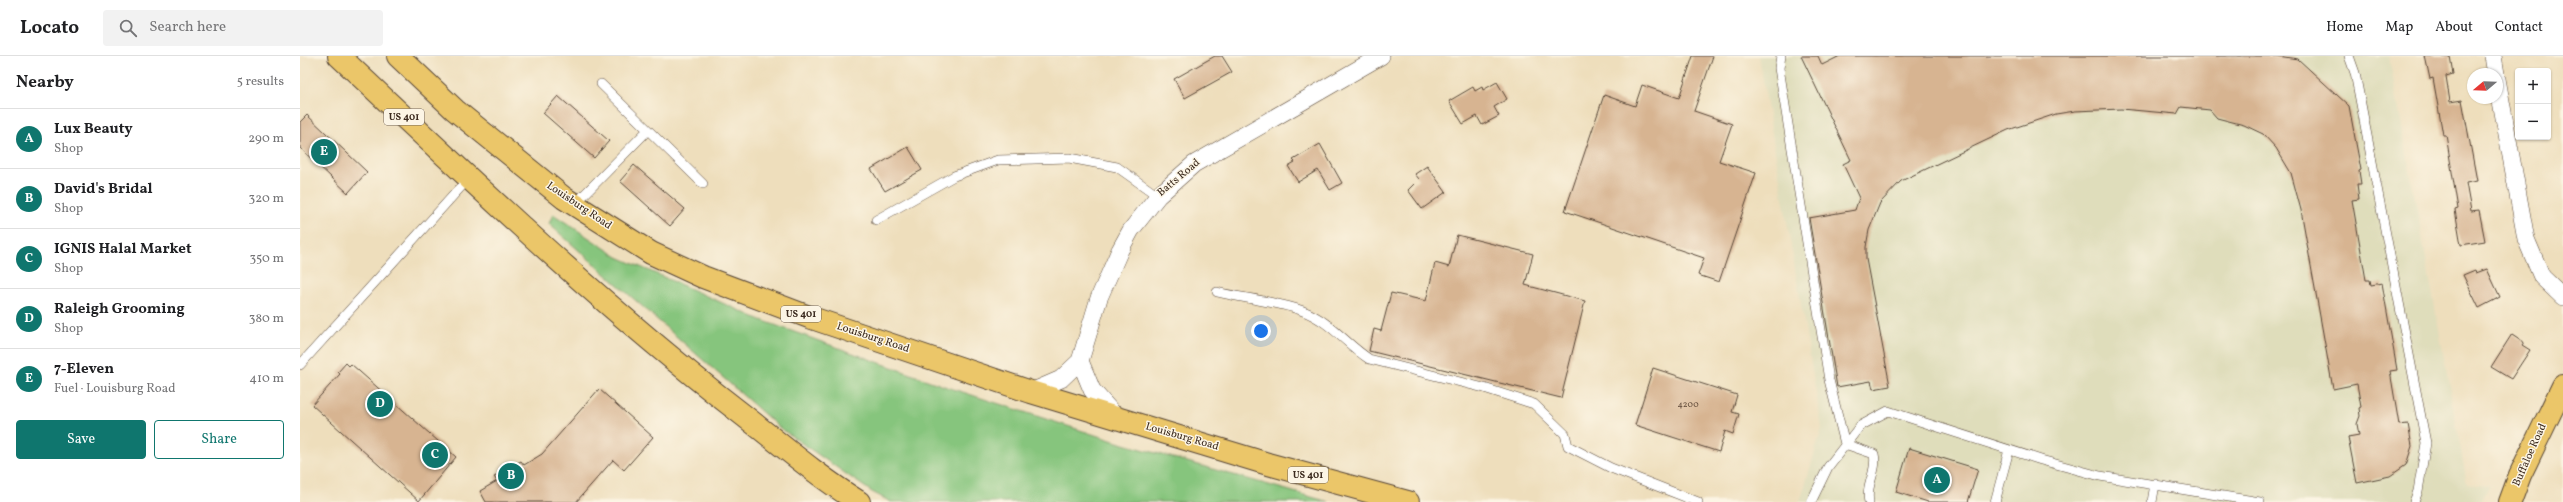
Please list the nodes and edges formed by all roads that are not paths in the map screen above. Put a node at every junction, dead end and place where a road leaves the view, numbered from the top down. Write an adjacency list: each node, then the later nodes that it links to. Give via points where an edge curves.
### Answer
1 (339, 56): 11 (main road, US 401)
2 (398, 56): 14 (main road, Louisburg Road / US 401, via 455,110)
3 (1380, 56): 13 (street, Batts Road, via 1194,164)
4 (1781, 56): 23 (lane, via 1778,68 1796,186 1829,380)
5 (2349, 56): 34 (lane, via 2355,73 2382,207 2426,443)
6 (2493, 56): 7 (street)
7 (2495, 68)
8 (601, 84): 10 (lane)
9 (2502, 104): 17 (street, via 2526,239 2542,277)
10 (648, 130): 12 (lane); 14 (lane)
11 (469, 178): 19 (lane); 26 (main road, US 401, via 658,349 791,455)
12 (703, 184)
13 (1158, 196): 15 (lane, via 1117,167 1069,158 998,160 954,176); 18 (street, Batts Road, via 1131,230 1120,250 1099,298)
14 (574, 205): 21 (main road, Louisburg Road / US 401, via 651,253 703,277 809,317)
15 (876, 220)
16 (1217, 292): 28 (lane, via 1303,311 1337,331 1353,348 1369,359 1534,404 1565,434 1568,446 1610,468)
17 (2563, 297)
18 (1080, 360): 21 (street, Batts Road, via 1061,380); 22 (street, via 1092,390)
19 (300, 365)
20 (2563, 386): 35 (main road, Buffaloe Road, via 2520,475)
21 (1031, 392): 22 (main road, Louisburg Road / US 401)
22 (1117, 418): 27 (main road, Louisburg Road / US 401, via 1268,464)
23 (1845, 444): 24 (lane, via 1860,426 1888,411); 29 (lane, via 1828,467); 30 (lane, via 1874,454 1876,463 1867,492)
24 (2009, 450): 25 (lane, via 2100,476); 31 (lane)
25 (2154, 484): 32 (lane); 33 (lane)
26 (859, 502)
27 (1408, 502)
28 (1698, 502)
29 (1811, 502)
30 (1869, 502)
31 (1995, 502)
32 (2152, 502)
33 (2260, 502)
34 (2414, 502)
35 (2510, 502)

